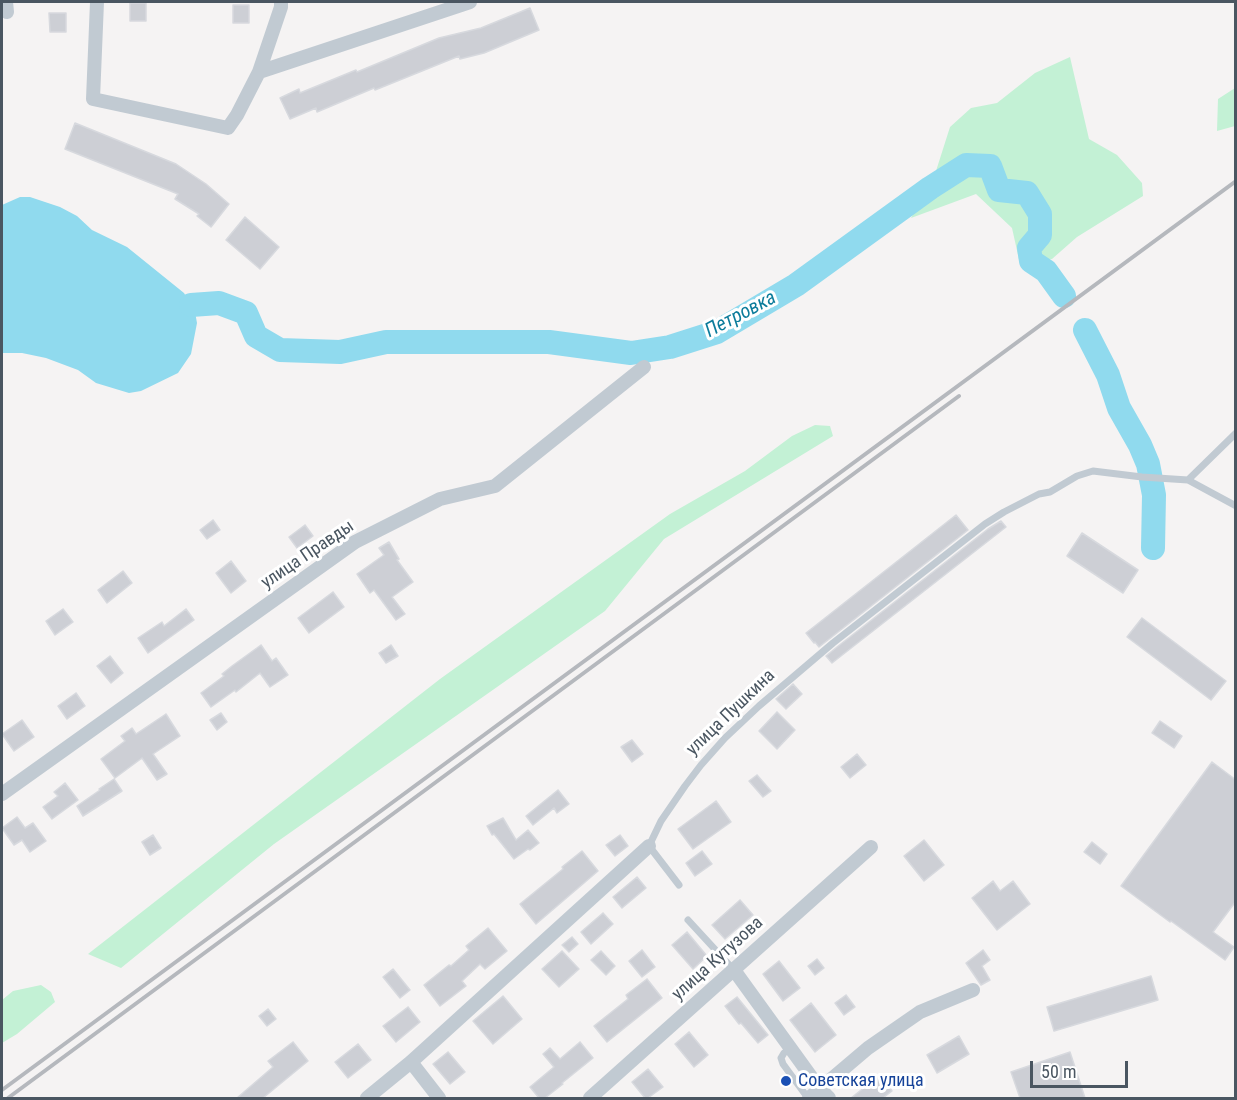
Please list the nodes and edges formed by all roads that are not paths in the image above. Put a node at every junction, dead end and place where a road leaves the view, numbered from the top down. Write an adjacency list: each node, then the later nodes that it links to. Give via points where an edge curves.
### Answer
1 (97, 2): 4 (street, via 93,99 228,128)
2 (281, 2): 4 (street)
3 (470, 2): 4 (street)
4 (259, 72)
5 (644, 367): 9 (street, улица Правды, via 495,486 440,499 355,542)
6 (1236, 433): 7 (lane)
7 (1188, 480): 8 (lane); 10 (lane, улица Пушкина, via 1093,471 1039,494 985,524 759,706 685,786)
8 (1236, 506)
9 (2, 794)
10 (649, 846): 12 (lane); 17 (street, улица Пушкина)
11 (871, 847): 14 (street, улица Кутузова)
12 (679, 885)
13 (688, 920): 14 (lane)
14 (734, 970): 16 (street); 21 (street, улица Кутузова)
15 (973, 990): 18 (street, via 920,1012 868,1048)
16 (791, 1048): 18 (street); 22 (lane, via 781,1058 783,1064)
17 (411, 1062): 19 (street, улица Пушкина); 20 (street)
18 (825, 1094): 22 (street)
19 (367, 1098)
20 (439, 1098)
21 (590, 1098)
22 (809, 1098)

